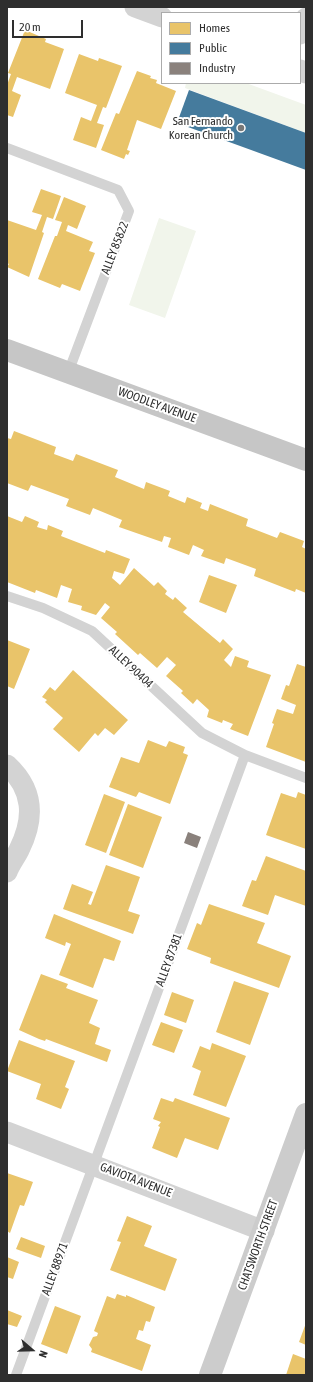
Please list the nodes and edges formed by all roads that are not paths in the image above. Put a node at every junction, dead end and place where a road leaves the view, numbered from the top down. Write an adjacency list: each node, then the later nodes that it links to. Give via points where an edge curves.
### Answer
1 (135, 7): 2 (street)
2 (161, 17)
3 (306, 18): 4 (street)
4 (301, 31)
5 (7, 148): 7 (lane, ALLEY 85822, via 118,190 129,211)
6 (7, 350): 7 (main road, WOODLEY AVENUE)
7 (68, 373): 8 (main road, WOODLEY AVENUE)
8 (306, 460)
9 (7, 596): 10 (lane, ALLEY 90404, via 43,608 92,631 202,733)
10 (245, 755): 12 (lane, ALLEY 90404); 16 (lane, ALLEY 87381)
11 (7, 764): 13 (street, via 22,784 30,806 30,820)
12 (306, 778)
13 (7, 872)
14 (306, 1114): 17 (main road, CHATSWORTH STREET)
15 (7, 1132): 16 (street, GAVIOTA AVENUE)
16 (94, 1164): 17 (street, GAVIOTA AVENUE); 18 (lane, ALLEY 88971)
17 (264, 1231): 19 (main road, CHATSWORTH STREET)
18 (16, 1375)
19 (210, 1375)

